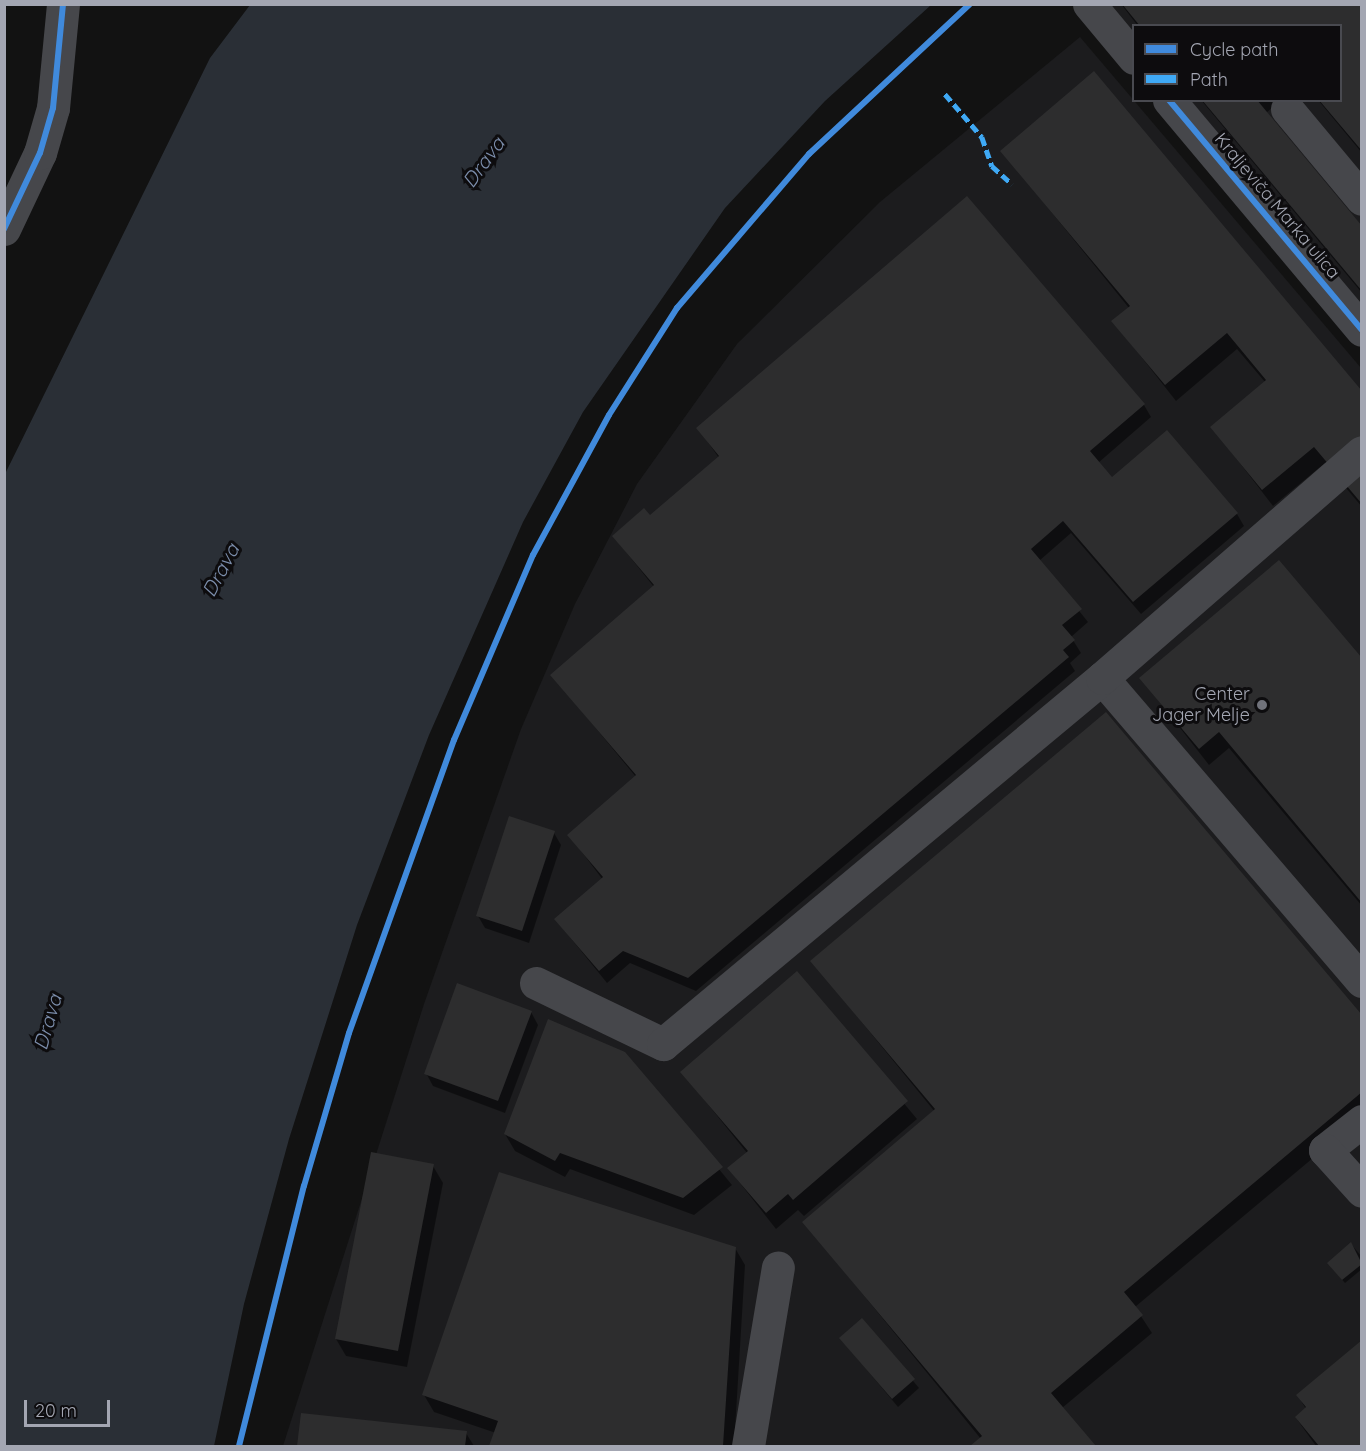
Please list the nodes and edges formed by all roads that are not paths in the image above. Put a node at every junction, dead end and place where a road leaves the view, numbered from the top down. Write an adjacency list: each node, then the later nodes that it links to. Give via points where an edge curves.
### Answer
1 (63, 4): 7 (street, via 53,108 40,153)
2 (1089, 4): 3 (street)
3 (1132, 56)
4 (1171, 102): 8 (street, Kraljeviča Marka ulica)
5 (1287, 110): 6 (street)
6 (1362, 199)
7 (4, 229)
8 (1362, 330)
9 (1362, 452): 10 (street)
10 (1102, 678): 11 (street); 12 (street, via 663,1044)
11 (1362, 981)
12 (536, 983)
13 (1362, 1121): 14 (street, via 1325,1150)
14 (1362, 1191)
15 (778, 1267): 16 (street)
16 (748, 1446)

